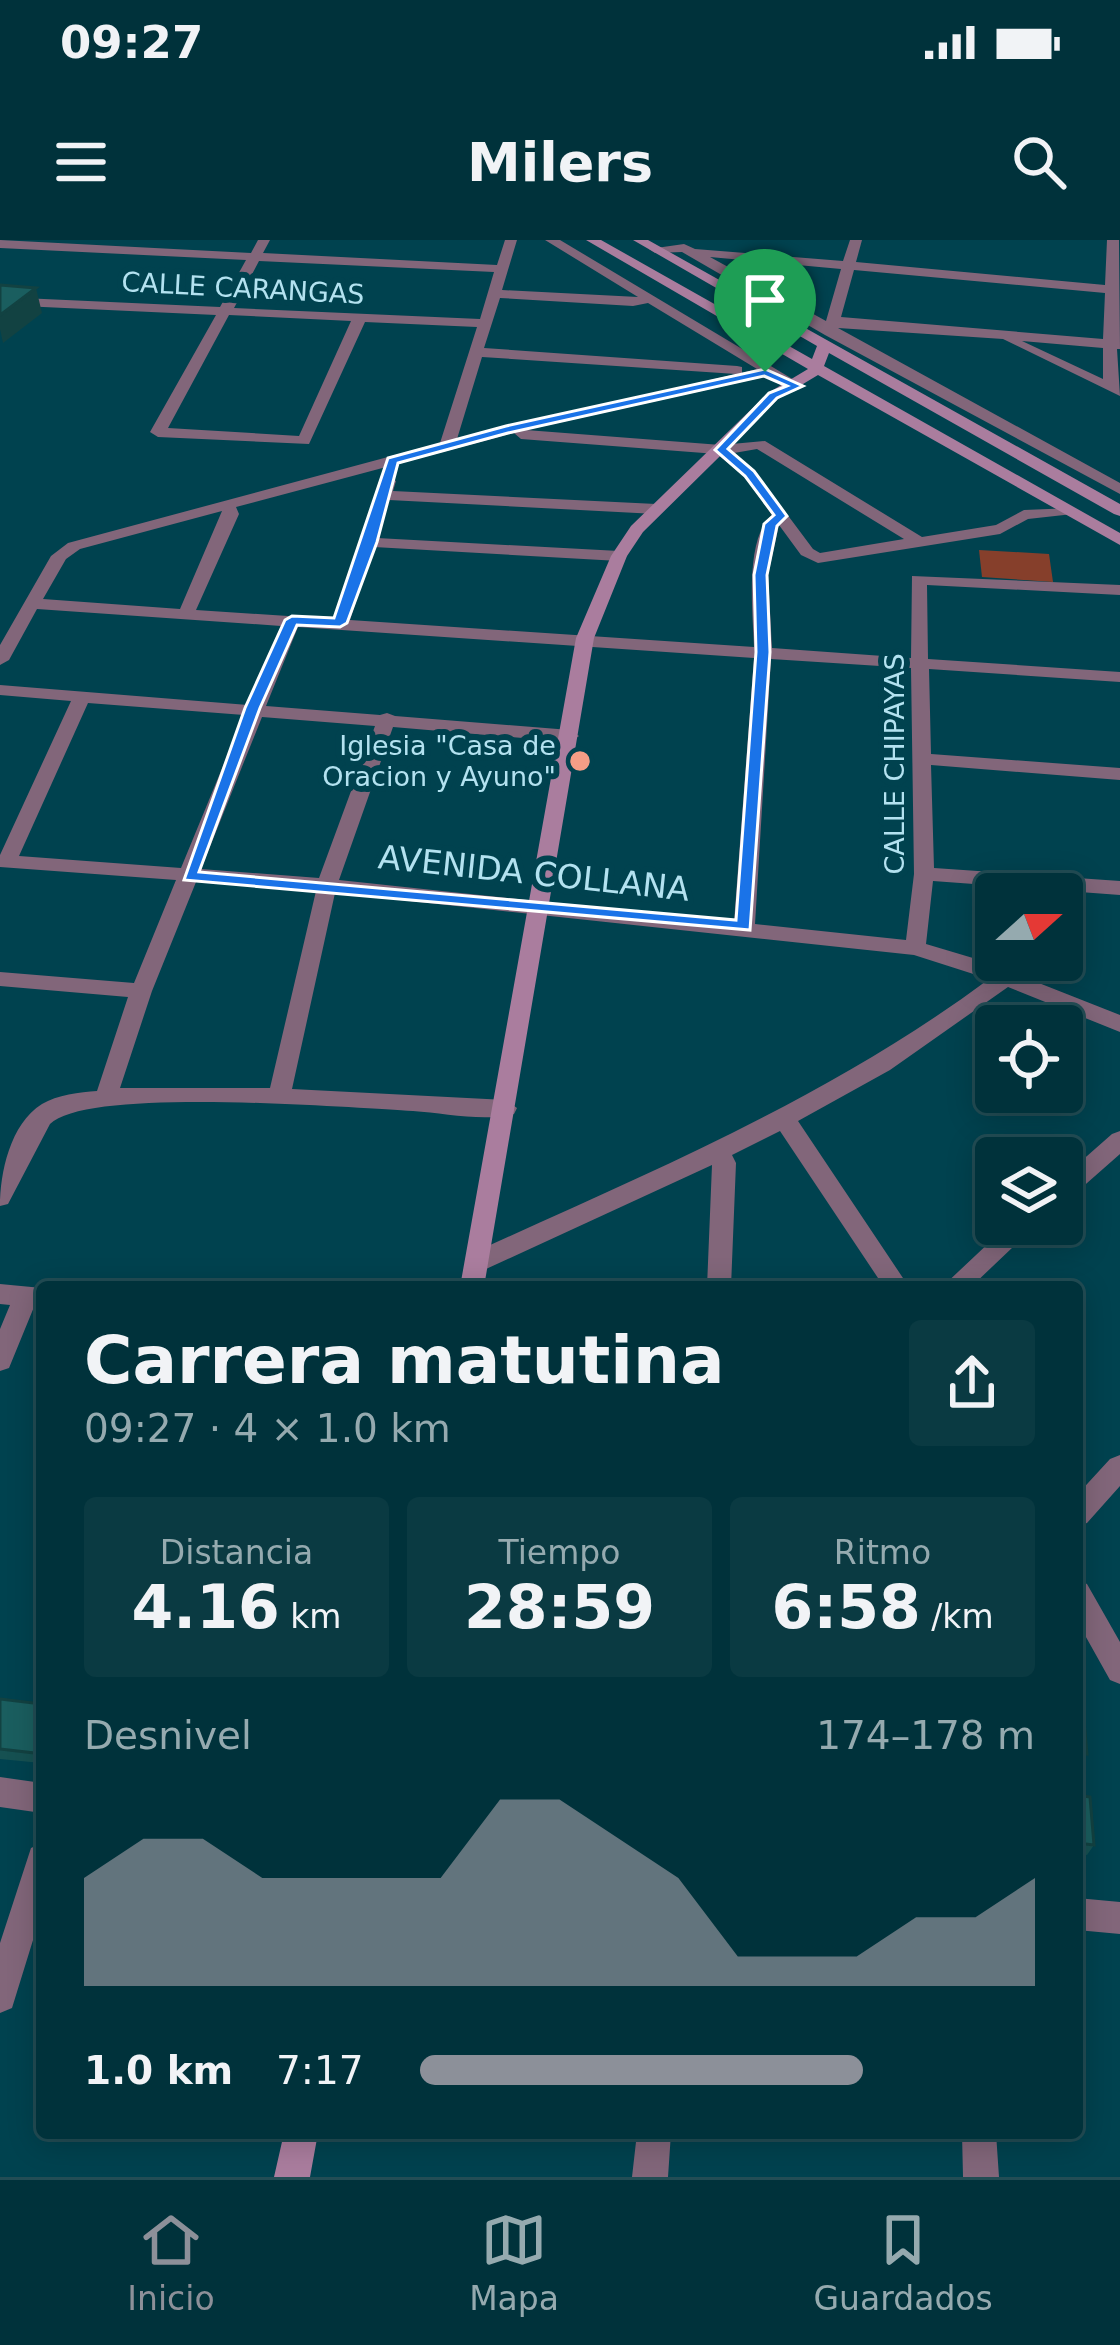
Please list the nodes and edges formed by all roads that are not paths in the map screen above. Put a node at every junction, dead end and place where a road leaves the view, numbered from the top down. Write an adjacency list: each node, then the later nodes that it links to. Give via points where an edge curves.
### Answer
1 (264, 240): 11 (street)
2 (511, 240): 13 (street)
3 (551, 240): 16 (street)
4 (592, 240): 25 (street)
5 (638, 240): 9 (street)
6 (856, 240): 12 (street)
7 (1113, 240): 14 (street)
8 (0, 244): 11 (street)
9 (662, 245): 10 (street); 21 (street)
10 (684, 248): 12 (street); 21 (street)
11 (255, 256): 13 (street); 18 (street)
12 (850, 264): 14 (street); 21 (street)
13 (504, 269): 15 (street)
14 (1116, 289): 23 (street)
15 (495, 294): 16 (street); 20 (street)
16 (651, 298): 26 (street)
17 (0, 301): 18 (street, CALLE CARANGAS)
18 (223, 311): 19 (street, CALLE CARANGAS); 19 (street, via 158,433 304,441)
19 (360, 317): 20 (street, CALLE CARANGAS)
20 (484, 323): 24 (street)
21 (830, 332): 22 (street); 25 (street); 33 (street); 38 (street)
22 (1003, 335): 23 (street); 28 (street)
23 (1114, 344): 28 (street, via 1109,377)
24 (476, 352): 26 (street); 30 (street)
25 (816, 370): 27 (street); 37 (street)
26 (765, 372): 27 (street); 29 (street)
27 (797, 386): 31 (street, via 773,396)
28 (1120, 391)
29 (506, 430): 30 (street); 31 (street)
30 (447, 446): 32 (street)
31 (721, 450): 36 (street); 39 (street); 42 (street, via 760,444)
32 (392, 461): 34 (street); 35 (street)
33 (1120, 489)
34 (385, 495): 36 (street); 41 (street)
35 (227, 504): 45 (street, via 69,548); 46 (street, via 231,514)
36 (656, 508): 43 (street)
37 (1067, 511): 40 (street); 42 (street)
38 (1120, 511)
39 (781, 516): 42 (street, via 818,558); 50 (street, via 771,524 760,575)
40 (1120, 540)
41 (370, 542): 43 (street); 48 (street)
42 (921, 543)
43 (619, 556): 49 (street)
44 (1120, 590): 52 (street, CALLE CHIPAYAS, via 918,580)
45 (35, 604): 46 (street); 51 (street)
46 (187, 611): 47 (street)
47 (292, 620): 48 (street); 56 (street)
48 (340, 623): 49 (street)
49 (585, 638): 50 (street); 58 (street)
50 (763, 652): 52 (street); 67 (street)
51 (0, 659)
52 (921, 663): 53 (street); 59 (street, CALLE CHIPAYAS)
53 (1120, 677)
54 (0, 690): 55 (street)
55 (82, 696): 56 (street); 61 (street)
56 (252, 708): 57 (street); 63 (street)
57 (387, 718): 58 (street); 64 (street)
58 (570, 736): 66 (street)
59 (922, 759): 60 (street); 62 (street, CALLE CHIPAYAS)
60 (1120, 774)
61 (3, 861): 63 (street, AVENIDA COLLANA)
62 (924, 874): 65 (street); 68 (street, CALLE CHIPAYAS)
63 (190, 876): 64 (street, AVENIDA COLLANA); 73 (street)
64 (327, 885): 66 (street, AVENIDA COLLANA); 76 (street)
65 (1120, 888)
66 (540, 910): 67 (street, AVENIDA COLLANA); 77 (street)
67 (744, 926): 68 (street, AVENIDA COLLANA)
68 (915, 948): 69 (street, AVENIDA COLLANA)
69 (975, 968)
70 (0, 979): 73 (street)
71 (1001, 981): 78 (street, via 951,1022)
72 (1014, 981): 74 (street, AVENIDA COLLANA)
73 (141, 991): 75 (street)
74 (1116, 1017)
75 (107, 1095): 76 (street); 81 (street, via 52,1108)
76 (279, 1098): 77 (street)
77 (506, 1108): 86 (street)
78 (784, 1118): 82 (street); 88 (street)
79 (1120, 1140): 83 (street)
80 (0, 1142): 81 (street)
81 (26, 1145): 84 (street)
82 (718, 1150): 86 (street); 87 (street)
83 (1083, 1173)
84 (0, 1197)
85 (1001, 1245): 89 (street)
86 (474, 1275)
87 (719, 1281)
88 (893, 1281)
89 (961, 1281)
90 (23, 1296): 91 (street)
91 (0, 1360)
92 (1120, 1467): 93 (street)
93 (1083, 1507)
94 (1083, 1605): 95 (street)
95 (1120, 1670)
96 (0, 1792): 97 (street)
97 (36, 1797)
98 (36, 1879): 101 (street)
99 (1083, 1915): 100 (street)
100 (1120, 1918)
101 (0, 1996)
102 (300, 2139): 105 (street)
103 (653, 2139): 106 (street)
104 (979, 2139): 107 (street)
105 (292, 2177)
106 (650, 2177)
107 (981, 2177)

